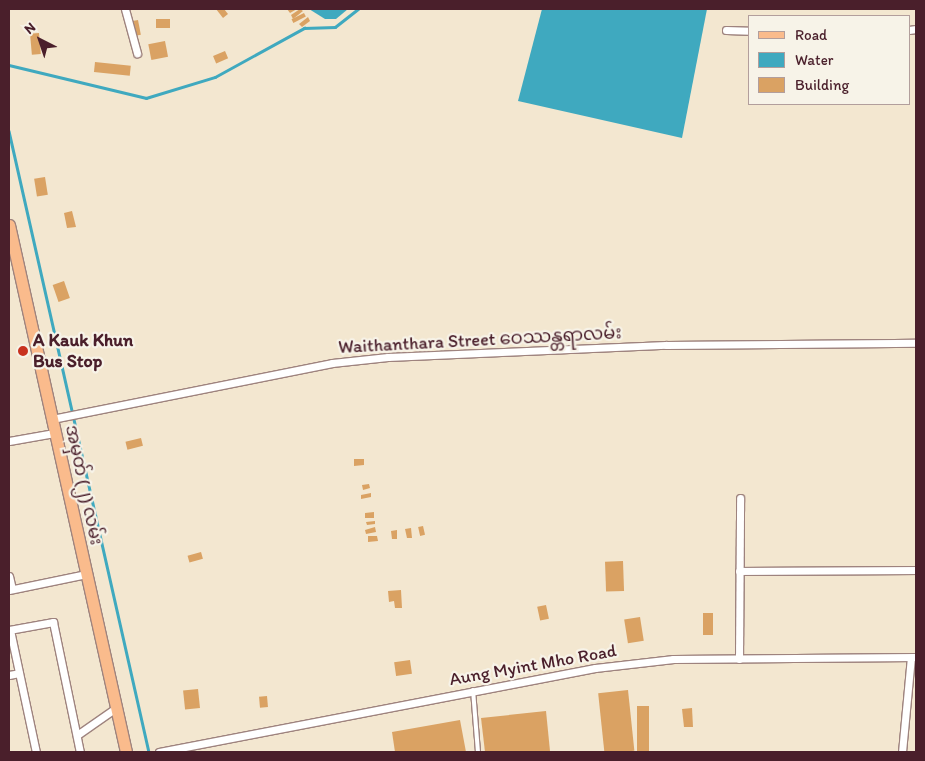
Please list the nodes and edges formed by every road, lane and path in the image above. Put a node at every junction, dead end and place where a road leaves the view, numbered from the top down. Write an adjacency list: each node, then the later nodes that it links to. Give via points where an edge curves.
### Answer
1 (125, 9): 4 (street)
2 (726, 30): 3 (street)
3 (748, 31)
4 (137, 53)
5 (9, 225): 7 (main road, အမှတ် (၂) လမ်း)
6 (916, 342): 7 (street, Waithanthara Street ဝေဿန္တရာလမ်း, via 656,346 388,357 332,363)
7 (52, 419): 8 (main road, အမှတ် (၂) လမ်း)
8 (54, 434): 9 (street); 13 (main road, အမှတ် (၂) လမ်း)
9 (9, 441)
10 (740, 498): 12 (street)
11 (916, 570): 12 (street)
12 (739, 571): 18 (street)
13 (86, 574): 15 (street); 22 (main road, အမှတ် (၂) လမ်း)
14 (9, 576): 15 (street)
15 (10, 590)
16 (9, 630): 19 (street); 23 (street, via 53,622)
17 (914, 657): 18 (street, Aung Myint Mho Road); 29 (street)
18 (739, 660): 21 (street, Aung Myint Mho Road, via 673,659 595,668)
19 (19, 673): 20 (street); 24 (street)
20 (9, 675)
21 (473, 690): 27 (street, Aung Myint Mho Road); 28 (lane)
22 (116, 708): 23 (street); 26 (main road, အမှတ် (၂) လမ်း)
23 (77, 735): 25 (street)
24 (36, 752)
25 (80, 752)
26 (126, 752)
27 (159, 752)
28 (478, 752)
29 (902, 752)

